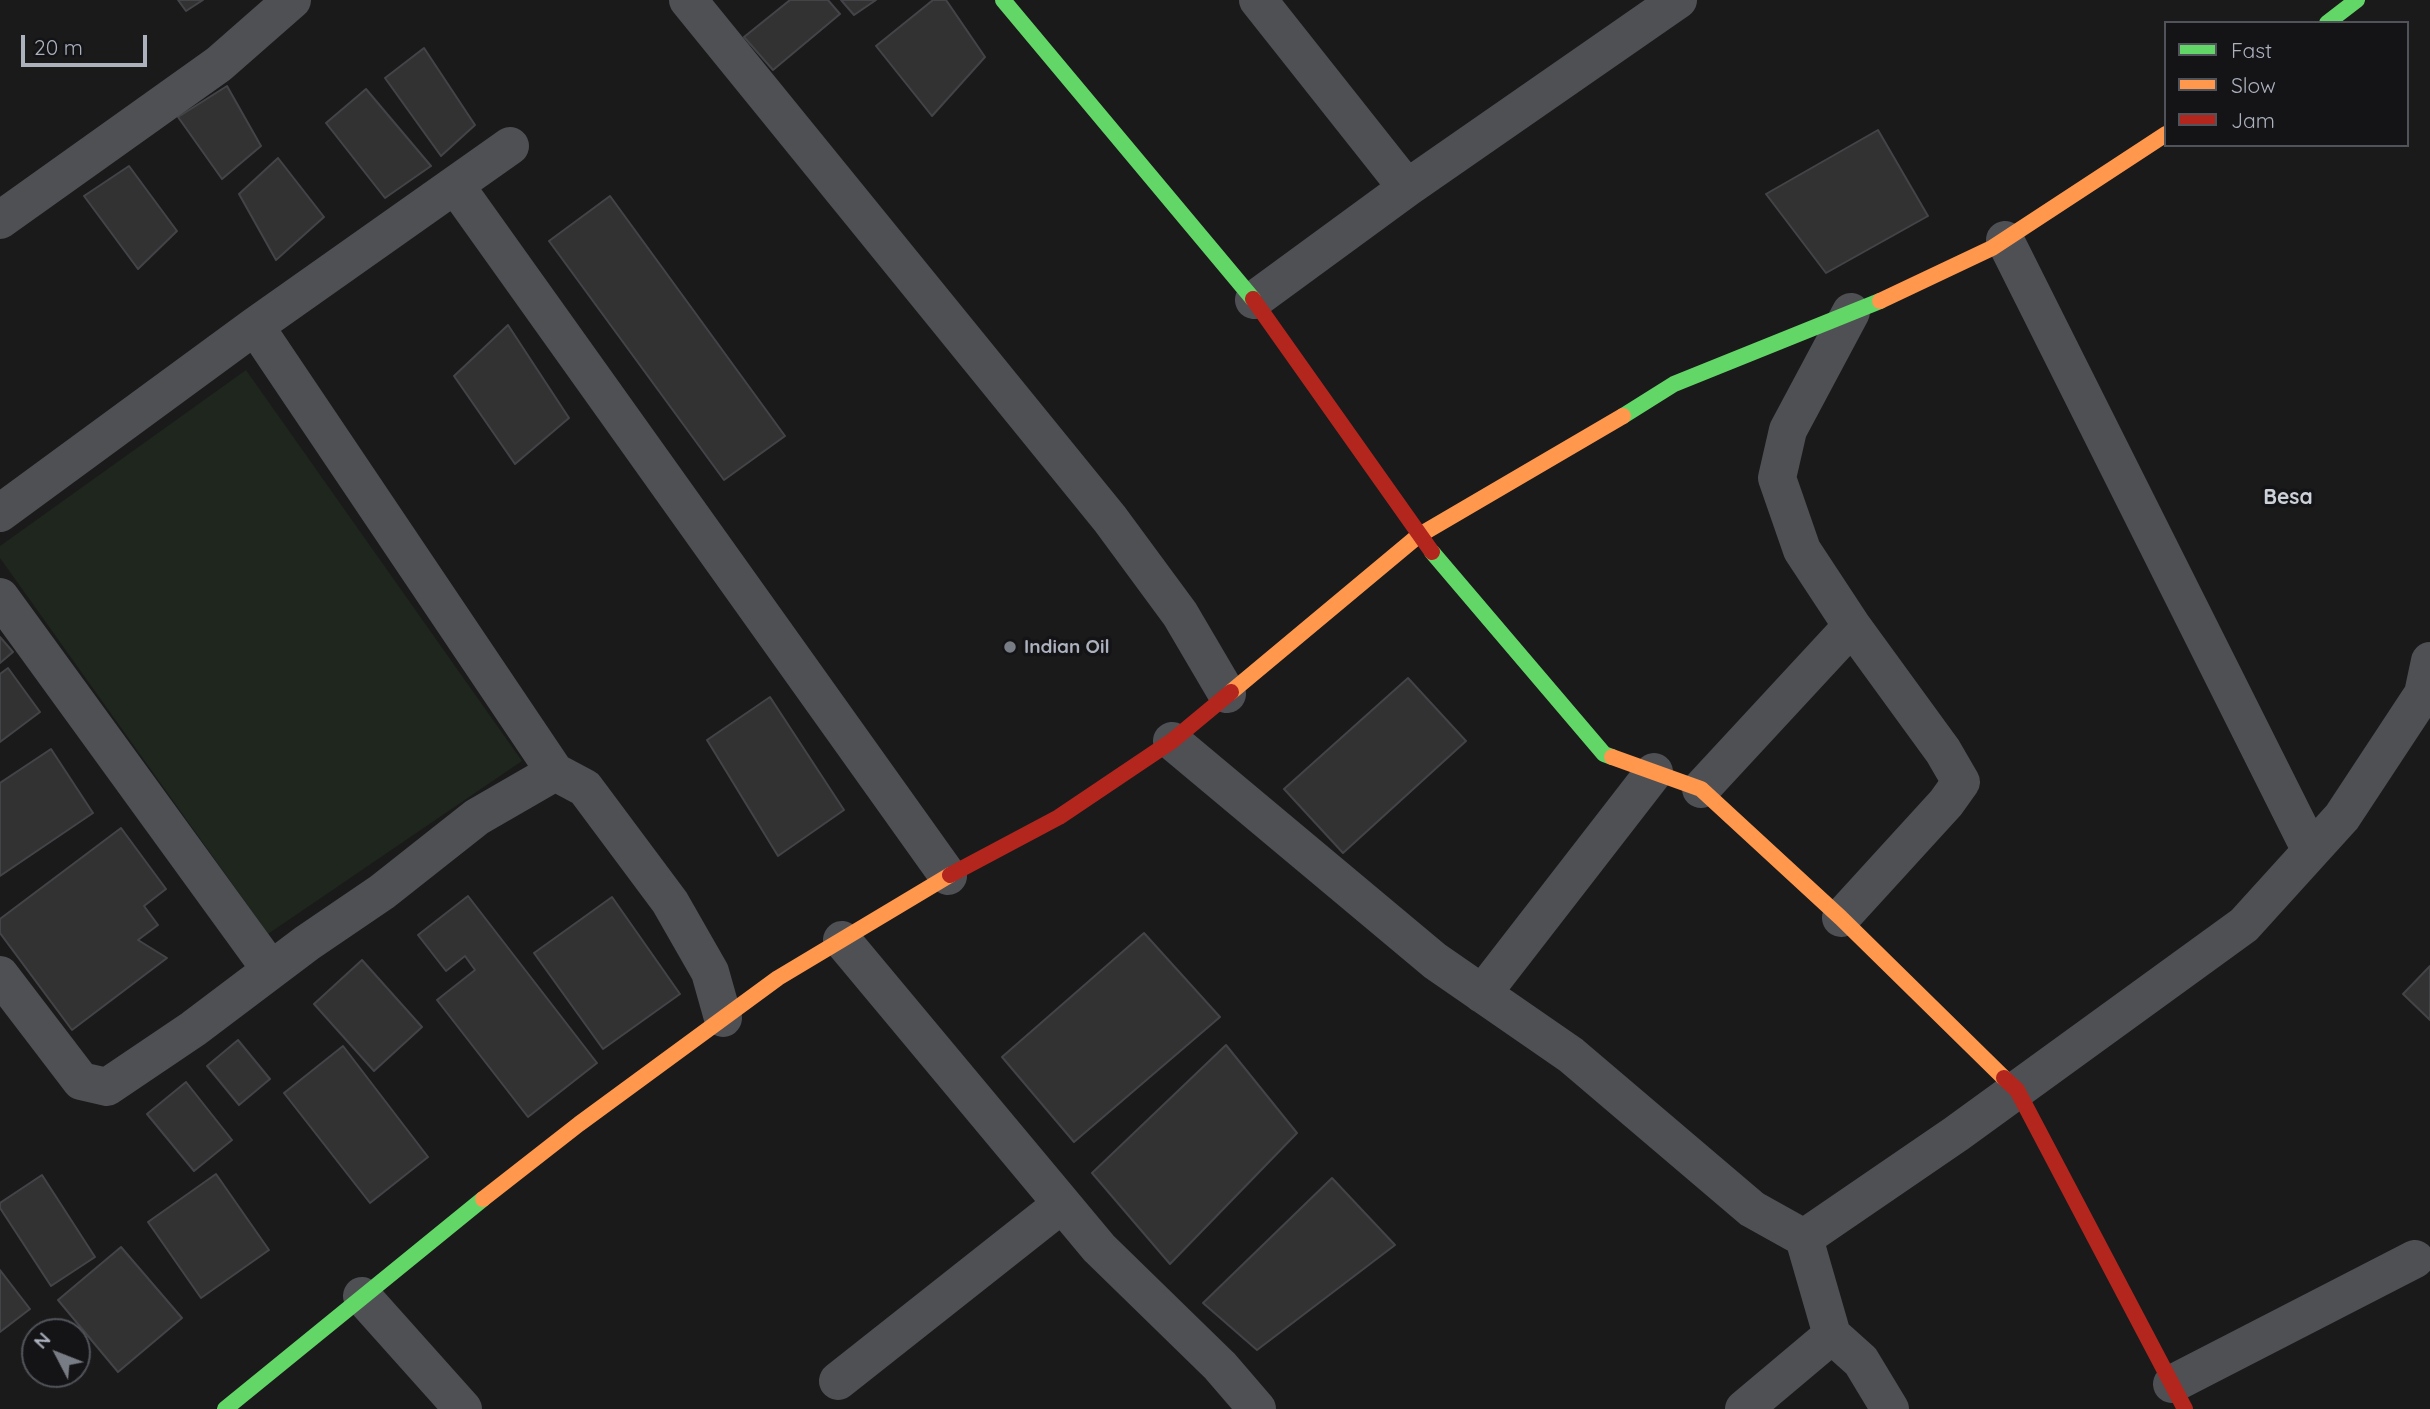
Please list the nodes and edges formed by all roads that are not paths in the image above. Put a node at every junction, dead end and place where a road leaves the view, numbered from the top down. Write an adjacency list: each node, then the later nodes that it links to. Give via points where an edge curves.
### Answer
1 (292, 0): 12 (street, via 219,64)
2 (688, 0): 22 (street, via 1110,519 1180,614)
3 (1003, 0): 14 (street)
4 (1258, 0): 11 (street)
5 (1678, 0): 11 (street)
6 (2357, 0): 7 (street)
7 (2330, 21)
8 (2164, 135): 13 (street)
9 (510, 146): 10 (street)
10 (455, 185): 16 (street); 28 (street)
11 (1407, 188): 14 (street)
12 (0, 220)
13 (2005, 240): 15 (street, via 1898,294); 27 (street)
14 (1254, 300): 18 (street)
15 (1851, 312): 18 (street, via 1674,384); 20 (street, via 1788,430 1777,478 1802,550)
16 (255, 326): 17 (street); 24 (street)
17 (0, 513)
18 (1418, 536): 22 (street); 25 (street, via 1604,754)
19 (0, 597): 31 (street)
20 (1852, 626): 26 (street); 29 (street, via 1961,782)
21 (2430, 661): 27 (street, via 2423,694 2342,817)
22 (1227, 694): 23 (street)
23 (1172, 741): 28 (street, via 1059,817); 33 (street, via 1434,961)
24 (555, 772): 31 (street, via 477,817 382,892); 34 (street, via 585,788 670,902 709,972)
25 (1654, 772): 26 (street); 33 (street)
26 (1700, 789): 29 (street)
27 (2311, 851): 35 (street, via 2244,925)
28 (948, 876): 30 (street)
29 (1841, 918): 35 (street)
30 (842, 940): 34 (street); 36 (street)
31 (271, 970): 32 (street, via 107,1087 81,1081)
32 (0, 975)
33 (1482, 994): 37 (street, via 1570,1055 1752,1209)
34 (723, 1018): 39 (street, via 579,1124)
35 (2017, 1090): 37 (street); 42 (street)
36 (1062, 1204): 41 (street); 43 (street, via 1099,1248 1220,1366)
37 (1804, 1238): 40 (street)
38 (2415, 1259): 42 (street)
39 (362, 1296): 44 (street); 45 (street)
40 (1832, 1335): 46 (street); 47 (street, via 1861,1361)
41 (838, 1381)
42 (2178, 1396)
43 (1243, 1404)
44 (225, 1409)
45 (463, 1409)
46 (1744, 1409)
47 (1890, 1409)

